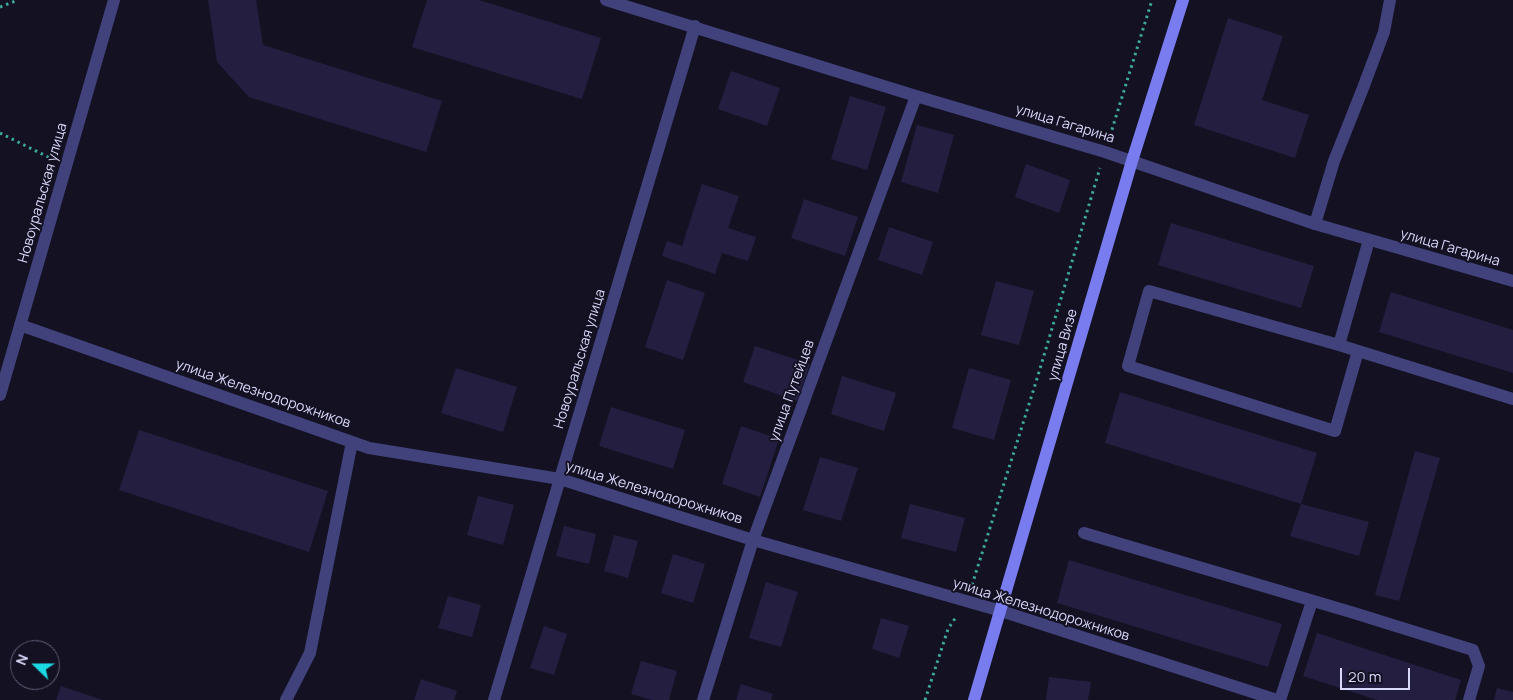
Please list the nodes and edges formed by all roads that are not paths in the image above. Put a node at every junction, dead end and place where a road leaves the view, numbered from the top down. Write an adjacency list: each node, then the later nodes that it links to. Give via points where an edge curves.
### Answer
1 (114, 0): 11 (street, Новоуральская улица)
2 (606, 0): 5 (street, улица Гагарина)
3 (1183, 0): 7 (street, улица Визе)
4 (1390, 0): 8 (street, via 1384,32 1334,161)
5 (695, 26): 6 (street, улица Гагарина); 17 (street, Новоуральская улица)
6 (916, 96): 7 (street, улица Гагарина); 19 (street, улица Путейцев)
7 (1132, 161): 8 (street, улица Гагарина); 21 (street, улица Визе)
8 (1314, 224): 9 (street, улица Гагарина)
9 (1369, 240): 10 (street, улица Гагарина); 12 (street)
10 (1513, 281)
11 (20, 325): 14 (street, Новоуральская улица); 16 (street, улица Железнодорожников)
12 (1339, 345): 13 (street); 13 (street, via 1149,291 1128,366 1335,431)
13 (1358, 351): 15 (street)
14 (0, 395)
15 (1513, 399)
16 (352, 442): 17 (street, улица Железнодорожников, via 369,448); 22 (street, via 310,653)
17 (560, 479): 19 (street, улица Железнодорожников); 23 (street, Новоуральская улица)
18 (1084, 533): 20 (street)
19 (753, 540): 21 (street, улица Железнодорожников); 24 (street, улица Путейцев)
20 (1312, 601): 26 (street); 27 (street, via 1473,650 1479,666)
21 (1001, 611): 25 (street, улица Визе); 26 (street, улица Железнодорожников)
22 (286, 700)
23 (494, 700)
24 (703, 700)
25 (974, 700)
26 (1278, 700)
27 (1468, 700)

